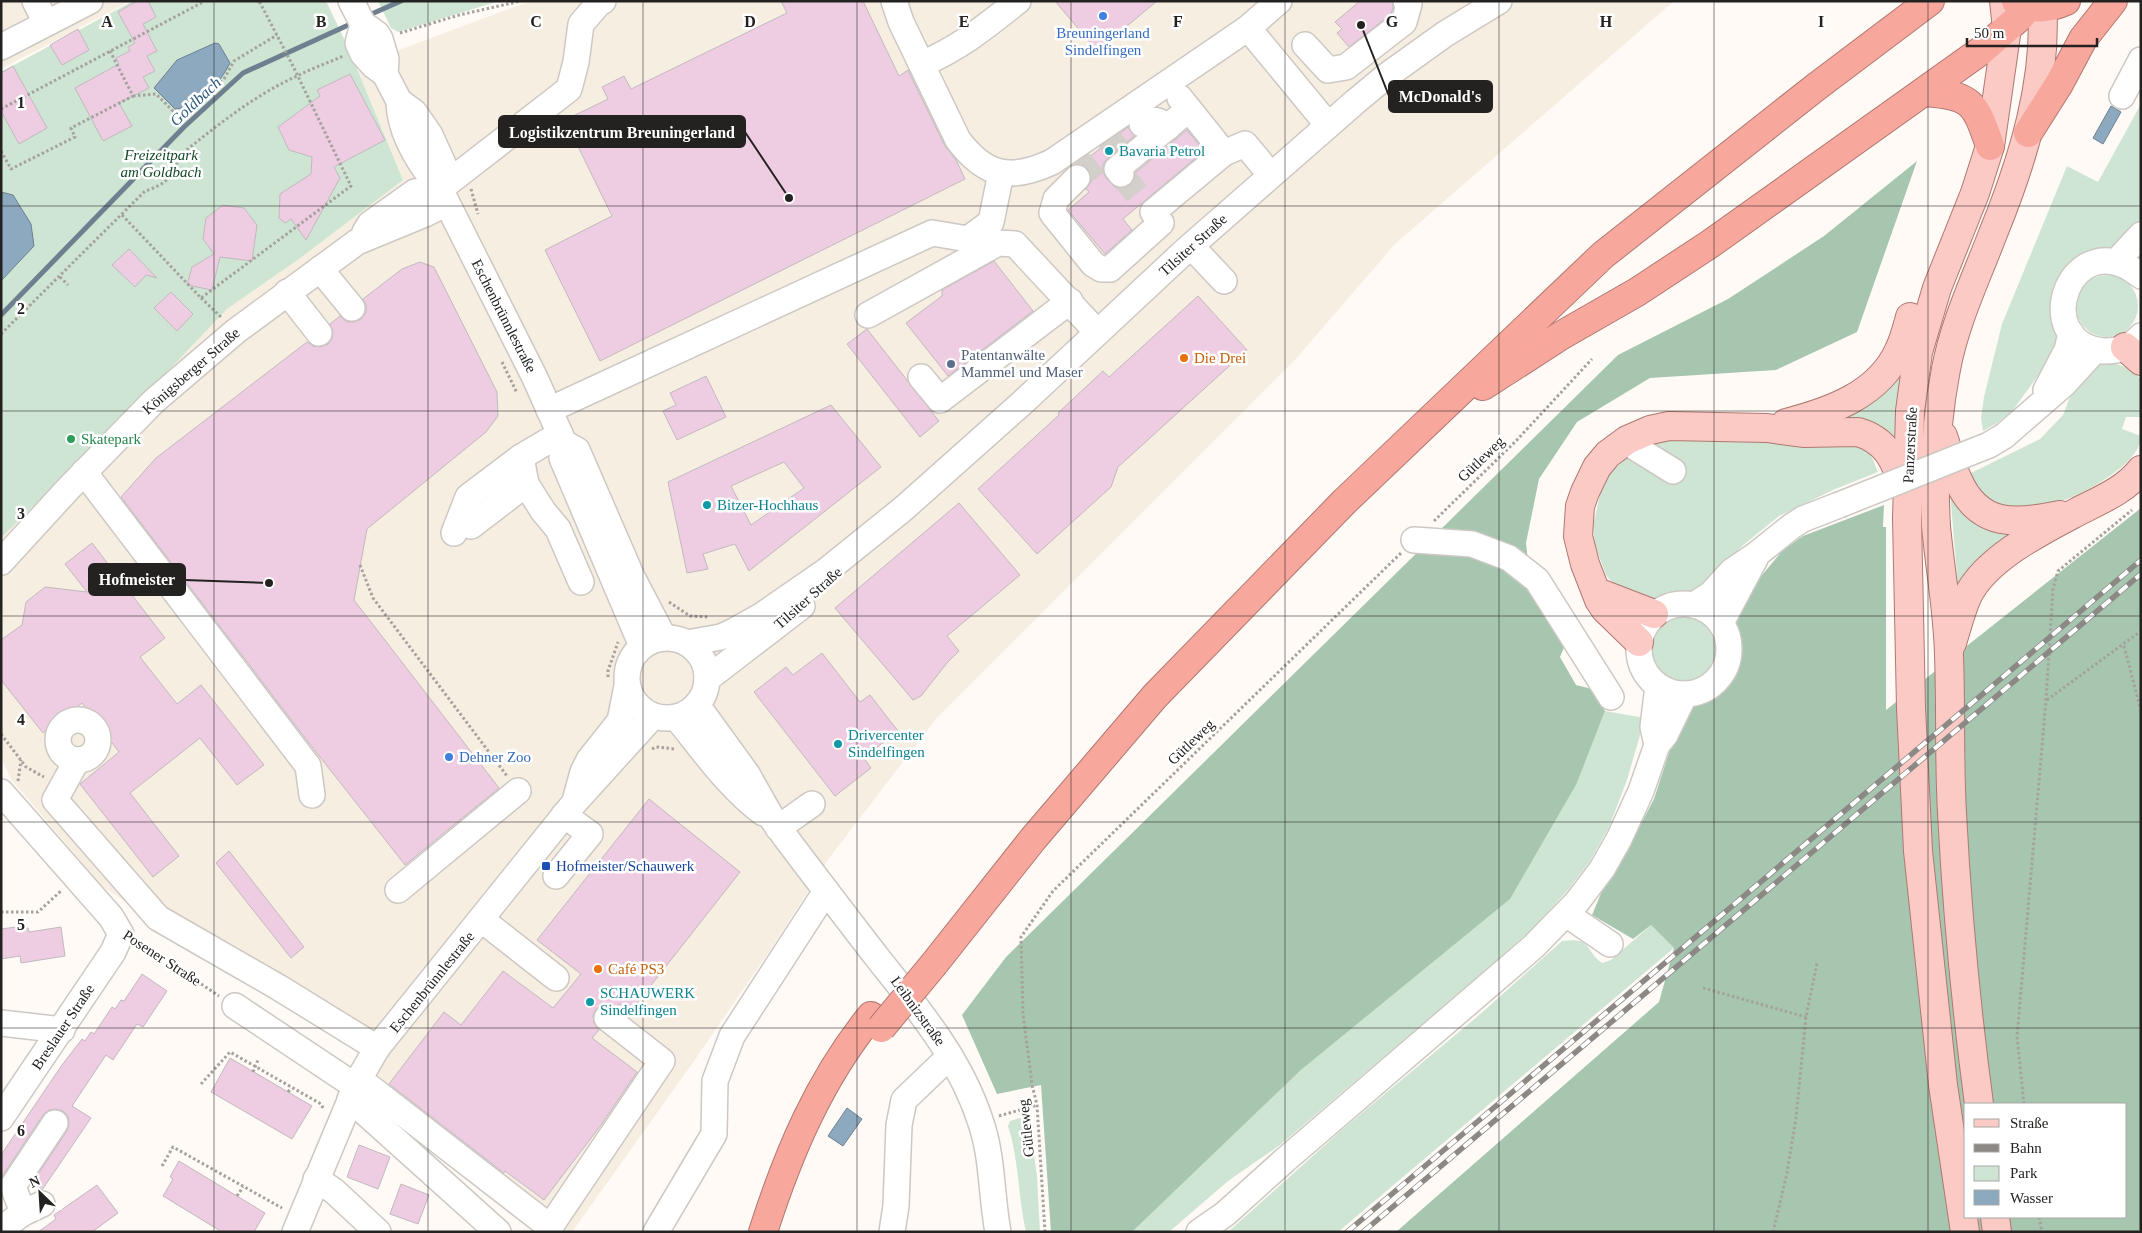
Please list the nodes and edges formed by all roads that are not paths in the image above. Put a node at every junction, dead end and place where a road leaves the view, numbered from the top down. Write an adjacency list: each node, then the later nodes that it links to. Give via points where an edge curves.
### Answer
1 (90, 1): 12 (street)
2 (603, 1): 34 (street, via 581,24 569,89 463,172)
3 (894, 1): 19 (street)
4 (1018, 1): 19 (street, via 956,48)
5 (1279, 1): 14 (street)
6 (1406, 1): 16 (street, via 1409,4 1404,22 1346,67 1328,70)
7 (1499, 1): 25 (street, Tilsiter Straße, via 1385,77)
8 (1903, 1): 100 (highway, via 1798,78 1593,241 1366,455 1259,561 1152,676 952,914)
9 (1930, 1): 55 (highway, via 1603,255)
10 (2113, 1): 27 (highway, via 2083,39)
11 (2033, 3): 15 (highway); 27 (main road, via 2041,50)
12 (40, 12): 17 (street)
13 (362, 24): 34 (street, Eschenbrünnlestraße, via 386,59 385,74 399,101 402,122 428,175)
14 (1248, 28): 20 (street); 25 (street)
15 (2007, 28): 21 (highway); 28 (main road)
16 (1305, 45)
17 (1, 47)
18 (2141, 60): 22 (street)
19 (922, 64): 30 (street, via 958,140 970,156)
20 (1168, 81): 23 (street); 30 (street, via 1052,162 1014,175)
21 (1925, 92): 28 (highway, via 1954,95 1969,102 1980,117); 55 (highway, via 1638,292 1562,335)
22 (2122, 96)
23 (1188, 110): 26 (street); 29 (street)
24 (1142, 124): 26 (street, via 1152,119)
25 (1328, 125): 32 (street, Tilsiter Straße)
26 (1167, 128): 31 (street, via 1117,169)
27 (2028, 133): 56 (main road, via 1995,231 1964,306 1946,367)
28 (1990, 146): 38 (main road, Panzerstraße)
29 (1224, 153): 32 (street, via 1245,144); 35 (street)
30 (1001, 173): 54 (street, via 991,222 968,239 932,233)
31 (1121, 174)
32 (1270, 174): 37 (street, Tilsiter Straße)
33 (1077, 178): 35 (street, via 1056,199 1052,213 1093,264 1101,269 1110,269)
34 (444, 196): 40 (street, Königsberger Straße, via 415,192 370,224 357,242); 54 (street, Eschenbrünnlestraße)
35 (1153, 212): 37 (street)
36 (2141, 235): 39 (street)
37 (1188, 248): 42 (street); 47 (street, Tilsiter Straße)
38 (1948, 260): 57 (main road, via 1915,303 1899,351 1873,383 1844,404 1818,415); 67 (main road, Panzerstraße, via 1918,352 1910,411)
39 (2116, 262): 41 (street); 49 (street, via 2092,264 2072,277 2063,299 2065,322)
40 (320, 269): 43 (street, Königsberger Straße); 45 (street)
41 (2141, 276)
42 (1224, 281)
43 (287, 292): 48 (street); 63 (street, Königsberger Straße, via 169,387)
44 (1070, 301): 46 (street, via 1015,244 998,243); 47 (street); 52 (street, via 940,400)
45 (352, 308)
46 (868, 316)
47 (1097, 332): 65 (street, Tilsiter Straße, via 1022,404)
48 (319, 333)
49 (2071, 333): 51 (street); 53 (street, via 2066,350)
50 (2136, 348): 51 (street)
51 (2095, 350): 53 (street, via 2064,384)
52 (921, 377)
53 (2036, 408): 69 (street, bridge, via 1989,445 1803,519)
54 (549, 410): 58 (street, Eschenbrünnlestraße)
55 (1427, 422): 100 (highway, via 1267,579 1155,696)
56 (1938, 423): 66 (main road, via 1957,479 1972,503 1986,514 2027,522); 78 (main road, via 1934,464 1936,525)
57 (1767, 428): 59 (main road, via 1669,426); 67 (main road, via 1803,433 1858,432 1879,441 1892,456 1899,473)
58 (562, 438): 60 (street); 76 (street, Eschenbrünnlestraße, via 562,458)
59 (1627, 440): 62 (street); 72 (main road, via 1597,467 1580,506 1579,543)
60 (521, 456): 64 (street); 64 (street, via 468,497 462,529)
61 (2141, 470): 66 (main road, via 2116,492)
62 (1673, 471)
63 (84, 472): 70 (street, Königsberger Straße); 89 (street, via 308,766)
64 (526, 484): 71 (street, via 558,529)
65 (903, 509): 76 (street, Tilsiter Straße, via 826,571 761,616 721,637); 79 (street, Tilsiter Straße, via 798,610)
66 (2078, 512): 78 (main road, via 2019,545 1980,578 1969,594)
67 (1907, 518): 126 (main road, Panzerstraße, via 1914,795 1943,1084)
68 (1414, 540): 83 (street, via 1472,544 1508,558 1537,580)
69 (1757, 554): 73 (street, via 1732,571 1711,594); 75 (street)
70 (1, 562)
71 (580, 582)
72 (1595, 591): 74 (main road); 77 (main road, via 1605,609)
73 (1694, 605): 74 (street, via 1667,607); 75 (street, via 1710,612)
74 (1654, 614): 77 (street, via 1644,627)
75 (1721, 623): 82 (street, via 1728,641 1728,660 1724,669 1712,684)
76 (653, 641): 79 (street, via 702,658); 80 (street, via 634,654)
77 (1639, 642): 81 (street, via 1639,657 1645,672)
78 (1949, 652): 110 (main road, via 1951,810 1959,932)
79 (707, 678): 84 (street, via 706,688)
80 (618, 686): 84 (street, via 636,704); 91 (street, Eschenbrünnlestraße, via 620,721 589,760)
81 (1658, 686): 82 (street); 85 (street, via 1654,728)
82 (1684, 694): 85 (street)
83 (1611, 697)
84 (675, 712): 91 (street, Eschenbrünnlestraße); 92 (street, Leibnizstraße, via 747,774)
85 (1657, 745): 96 (street, via 1638,799 1619,839 1602,869)
86 (78, 760): 107 (street, via 55,800 158,918)
87 (518, 791): 94 (street)
88 (1, 792): 98 (street, Posener Straße, via 111,917)
89 (312, 795)
90 (812, 804): 92 (street)
91 (570, 809): 93 (street, via 590,834); 97 (street, Eschenbrünnlestraße)
92 (776, 824): 95 (street, Leibnizstraße)
93 (556, 876)
94 (398, 890)
95 (826, 892): 108 (street, Leibnizstraße); 120 (street, via 732,1036 716,1081 714,1134)
96 (1566, 914): 99 (street); 115 (street, via 1533,947 1285,1160)
97 (482, 920): 101 (street); 107 (street, Eschenbrünnlestraße)
98 (121, 934): 106 (street, Breslauer Straße, via 113,952)
99 (1610, 944)
100 (929, 958): 105 (highway, bridge)
101 (556, 978)
102 (235, 1006): 109 (street)
103 (607, 1018): 109 (street, via 662,1061 550,1227)
104 (1, 1022): 106 (street)
105 (876, 1022): 121 (highway, via 849,1043 808,1114 787,1162); 122 (highway, via 815,1136 803,1164)
106 (62, 1030): 111 (street, Breslauer Straße)
107 (377, 1048): 109 (street, Eschenbrünnlestraße)
108 (950, 1056): 123 (street, via 904,1100 899,1125); 124 (street, Leibnizstraße, via 969,1090 981,1122)
109 (351, 1096): 113 (street, Eschenbrünnlestraße); 119 (street)
110 (1979, 1103)
111 (1, 1118)
112 (55, 1123): 117 (street, via 13,1186 33,1208)
113 (316, 1179): 116 (street, Eschenbrünnlestraße); 118 (street, via 334,1191)
114 (1995, 1218): 127 (main road)
115 (1219, 1223): 125 (street)
116 (298, 1225)
117 (1, 1229)
118 (378, 1232)
119 (498, 1232)
120 (656, 1232)
121 (763, 1232)
122 (784, 1232)
123 (892, 1232)
124 (998, 1232)
125 (1200, 1232)
126 (1965, 1232)
127 (1998, 1232)

